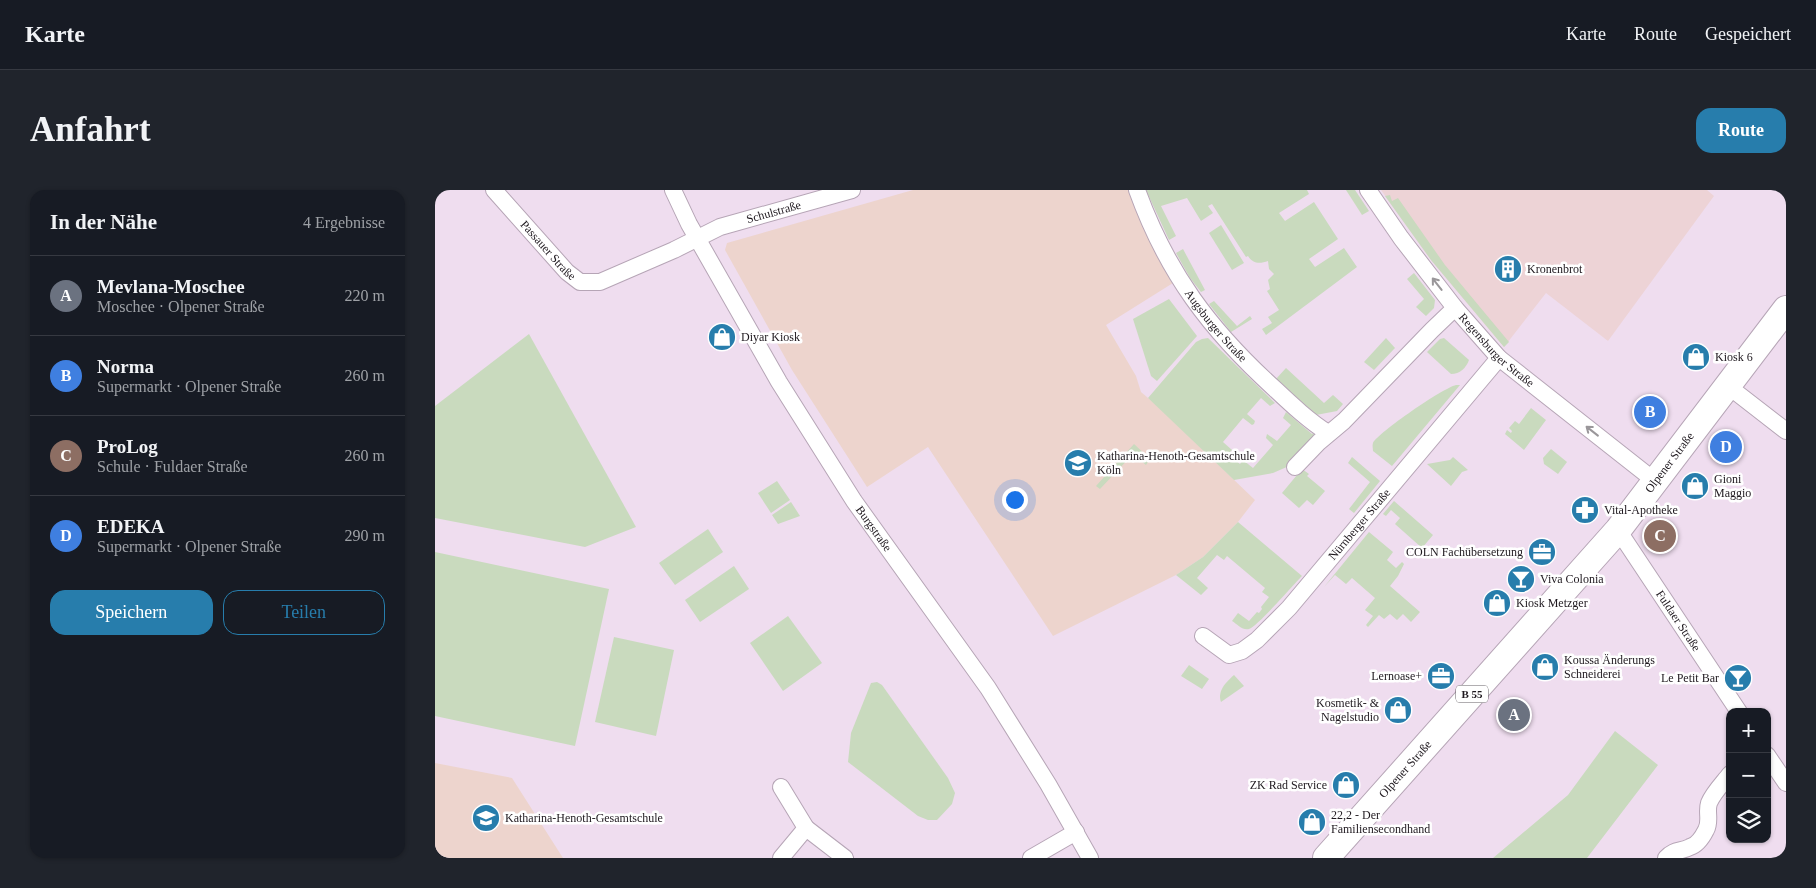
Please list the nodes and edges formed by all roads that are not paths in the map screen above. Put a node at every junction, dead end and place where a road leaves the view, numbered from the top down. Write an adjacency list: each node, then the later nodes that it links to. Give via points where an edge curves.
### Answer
1 (494, 190): 6 (street, Passauer Straße, via 567,272 580,282 600,282)
2 (673, 190): 6 (street, Burgstraße)
3 (852, 190): 6 (street, Schulstraße, via 720,227)
4 (1137, 190): 12 (street, Augsburger Straße, via 1157,239 1203,314 1263,378)
5 (1368, 190): 7 (street, Regensburger Straße, one-way to 5)
6 (697, 238): 23 (street, Burgstraße, via 779,382 847,489 988,688)
7 (1455, 308): 9 (street, Regensburger Straße); 12 (street)
8 (1786, 309): 10 (main road, Olpener Straße / B 55)
9 (1499, 358): 14 (street, Regensburger Straße, one-way to 9); 16 (street, Nürnberger Straße, via 1308,586 1262,635 1242,651 1231,655)
10 (1728, 386): 11 (street); 14 (main road, Olpener Straße / B 55)
11 (1786, 431)
12 (1329, 433): 13 (street)
13 (1295, 467)
14 (1655, 480): 15 (main road, Olpener Straße / B 55)
15 (1618, 530): 17 (street, Fuldaer Straße); 28 (main road, Olpener Straße / B 55)
16 (1203, 636)
17 (1736, 708)
18 (1771, 761): 20 (street)
19 (1726, 779): 29 (street, via 1708,805 1707,829 1695,844 1673,851)
20 (1786, 783)
21 (781, 787): 22 (street)
22 (806, 828): 24 (street); 25 (street)
23 (1076, 832): 26 (street); 27 (street, Burgstraße)
24 (781, 858)
25 (845, 858)
26 (1031, 858)
27 (1089, 858)
28 (1327, 858)
29 (1666, 858)

